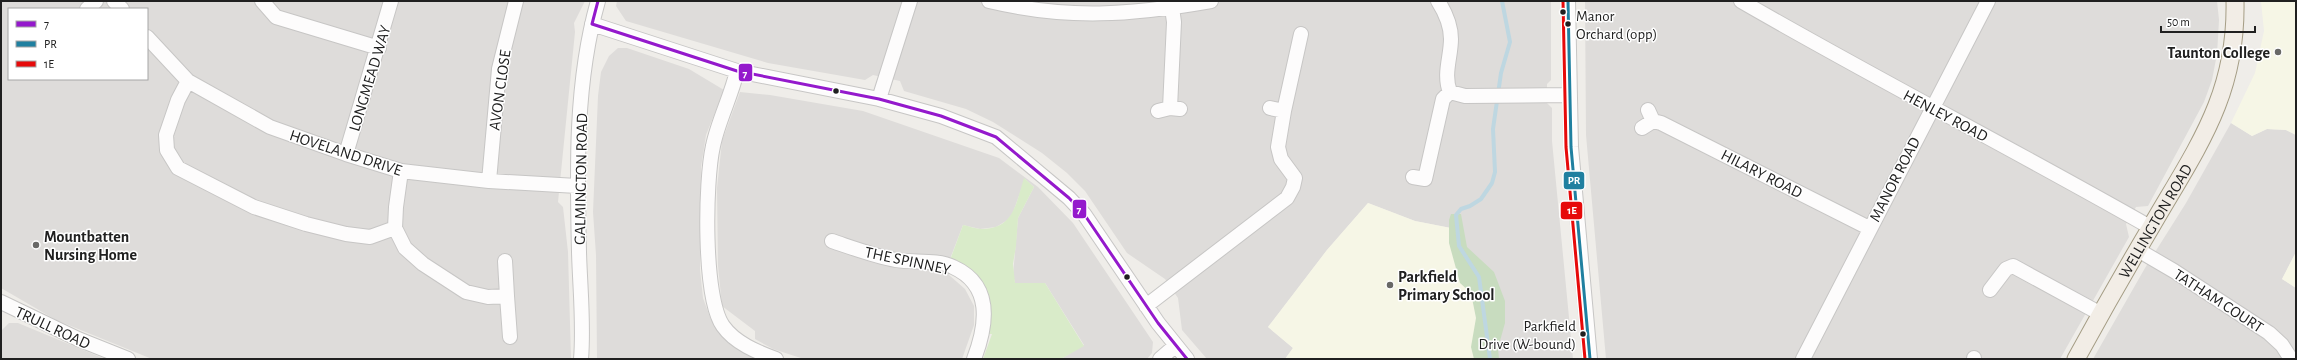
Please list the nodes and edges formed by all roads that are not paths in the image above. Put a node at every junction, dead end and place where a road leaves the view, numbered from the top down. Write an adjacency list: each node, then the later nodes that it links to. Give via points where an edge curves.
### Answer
1 (96, 1): 15 (street)
2 (262, 1): 20 (street, via 276,17)
3 (391, 1): 20 (street, LONGMEAD WAY)
4 (516, 1): 32 (street, AVON CLOSE, via 499,69)
5 (598, 1): 17 (street, GALMINGTON ROAD)
6 (910, 1): 25 (street)
7 (989, 1): 14 (street, via 1022,9 1086,15)
8 (1211, 1): 16 (street)
9 (1438, 1): 23 (street, via 1450,28 1447,77)
10 (1568, 1): 24 (street)
11 (1741, 1): 26 (street, HENLEY ROAD, via 1875,78)
12 (1988, 1): 26 (street, MANOR ROAD)
13 (2235, 1): 36 (main road, WELLINGTON ROAD, via 2235,32 2227,79 2218,106)
14 (1143, 6): 16 (street)
15 (88, 8)
16 (1172, 8): 27 (street, via 1174,22)
17 (592, 24): 21 (street); 33 (street, GALMINGTON ROAD, via 582,85)
18 (1301, 34): 43 (street, via 1277,110 1278,148 1281,158 1295,178 1287,198)
19 (148, 38): 22 (street, HOVELAND DRIVE)
20 (379, 48): 29 (street, LONGMEAD WAY)
21 (737, 71): 25 (street); 49 (street, via 713,145 710,163 708,218 711,294 723,326 740,342)
22 (188, 81): 29 (street, HOVELAND DRIVE, via 270,127); 34 (street, via 178,100 166,135 167,150 178,168 254,206 306,224 370,237)
23 (1450, 92): 24 (street, via 1459,96); 31 (street, via 1443,99 1426,179)
24 (1569, 96): 53 (street, via 1571,147)
25 (879, 99): 43 (street, via 942,116 1003,142 1084,214)
26 (1932, 106): 35 (street, MANOR ROAD); 36 (street, HENLEY ROAD)
27 (1169, 109)
28 (1648, 119): 35 (street, HILARY ROAD, via 1772,177)
29 (346, 154): 30 (street, HOVELAND DRIVE)
30 (402, 172): 32 (street, HOVELAND DRIVE); 34 (street)
31 (1413, 177)
32 (490, 181): 33 (street, HOVELAND DRIVE)
33 (577, 186): 48 (street, GALMINGTON ROAD)
34 (395, 228): 41 (street, via 405,248 466,292 488,297)
35 (1870, 228): 54 (street, MANOR ROAD)
36 (2150, 228): 38 (main road, WELLINGTON ROAD)
37 (832, 240): 50 (street, THE SPINNEY, via 896,260 952,267 969,278 982,297 986,320)
38 (2138, 250): 44 (main road, WELLINGTON ROAD); 56 (street, TATHAM COURT, via 2270,333)
39 (507, 258): 41 (street)
40 (1990, 290): 44 (street, via 2006,269 2013,266)
41 (507, 296): 45 (street)
42 (2, 306): 47 (street, TRULL ROAD)
43 (1146, 306): 46 (street)
44 (2101, 314): 55 (main road, WELLINGTON ROAD)
45 (510, 342)
46 (1175, 346): 51 (street); 52 (street)
47 (128, 359)
48 (581, 359)
49 (776, 359)
50 (974, 359)
51 (1160, 359)
52 (1187, 359)
53 (1590, 359)
54 (1804, 359)
55 (2076, 359)
56 (2291, 359)

